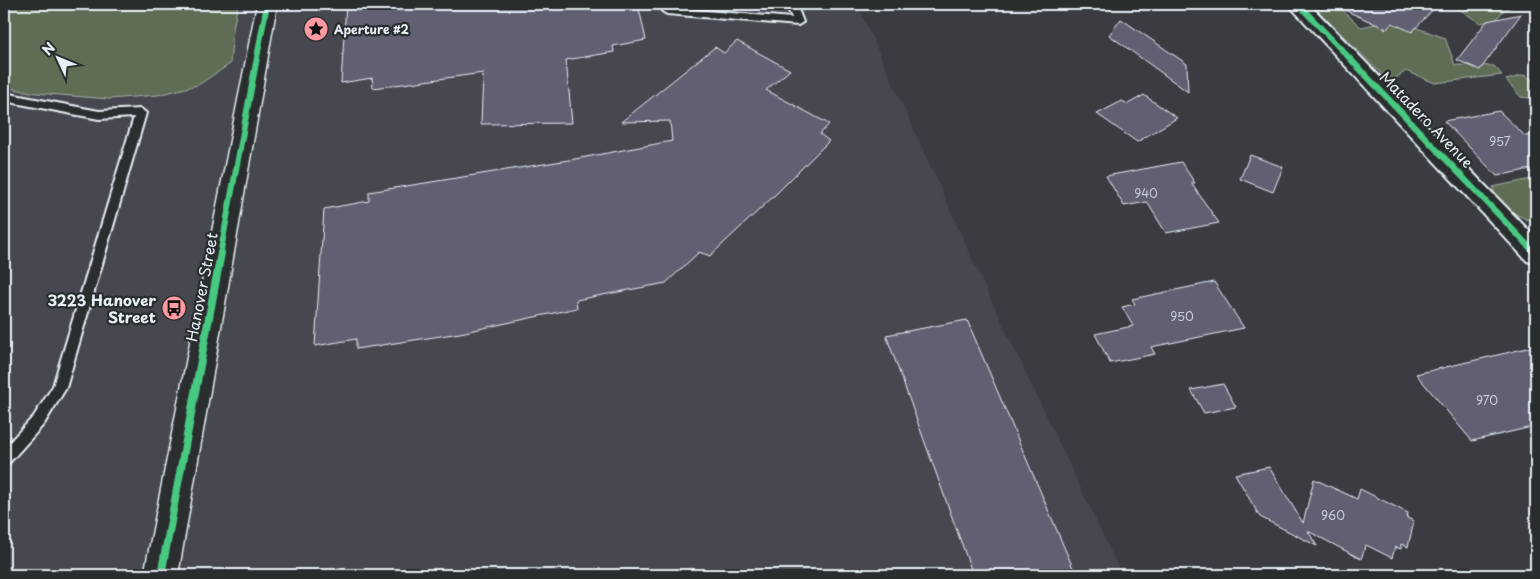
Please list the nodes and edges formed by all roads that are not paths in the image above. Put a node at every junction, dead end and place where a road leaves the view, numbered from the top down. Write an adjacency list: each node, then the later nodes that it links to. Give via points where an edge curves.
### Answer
1 (267, 4): 8 (street, Hanover Street)
2 (666, 4): 3 (lane, via 667,11 798,22)
3 (791, 4)
4 (1298, 4): 6 (street, Matadero Avenue)
5 (4, 97): 7 (lane, via 98,115 141,113 59,388 39,420)
6 (1536, 254)
7 (4, 458)
8 (162, 575)

